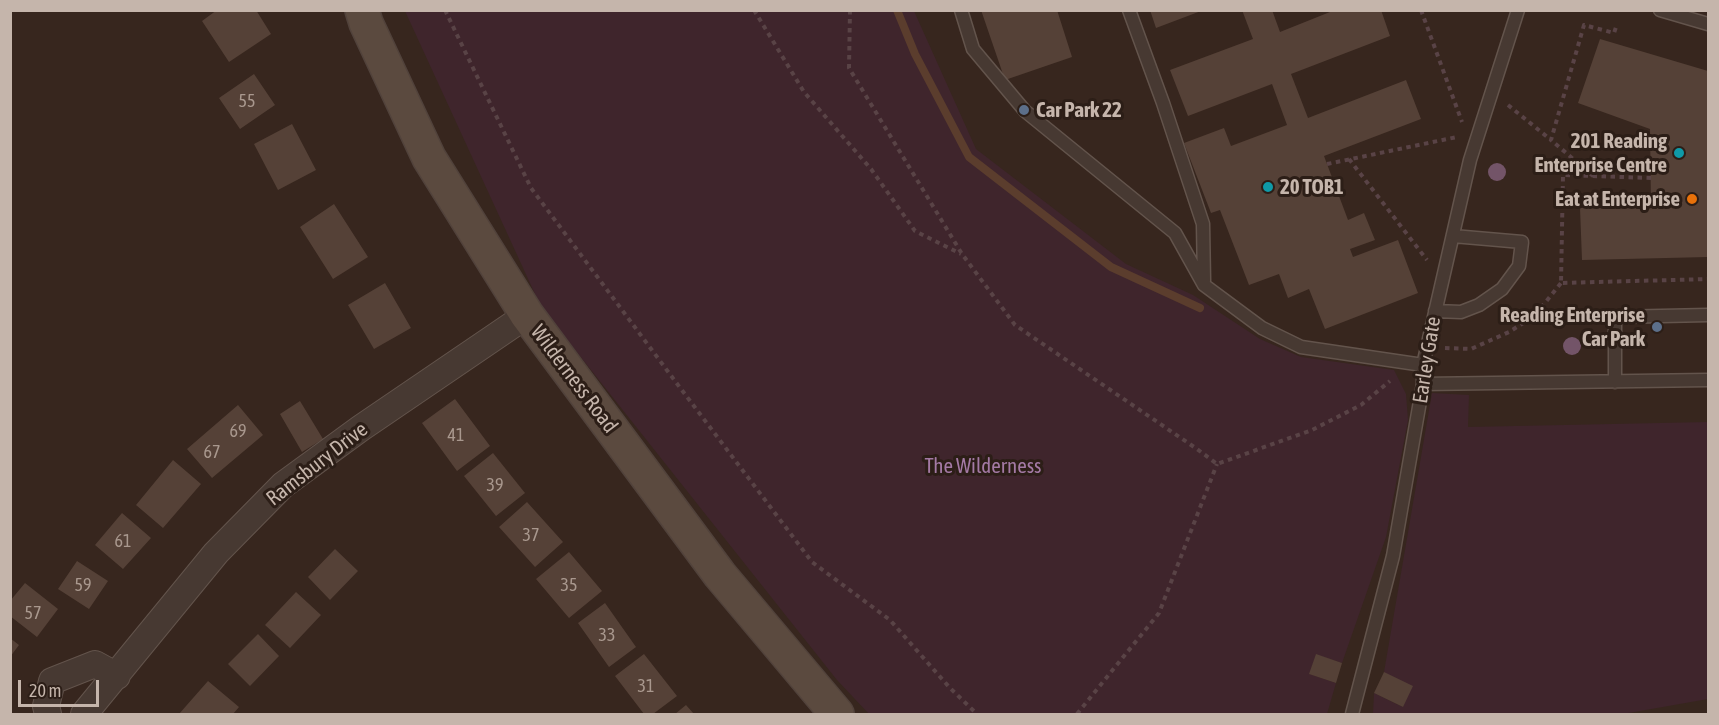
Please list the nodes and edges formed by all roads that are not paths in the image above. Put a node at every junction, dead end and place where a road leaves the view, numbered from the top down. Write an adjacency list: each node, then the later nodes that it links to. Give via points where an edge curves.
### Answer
1 (362, 10): 10 (main road, Wilderness Road, via 429,158)
2 (961, 10): 8 (lane, via 973,49 1025,111 1175,233)
3 (1129, 10): 8 (lane, via 1203,224)
4 (1518, 10): 7 (lane, Earley Gate, via 1470,160)
5 (1660, 10): 6 (lane)
6 (1708, 24)
7 (1453, 236): 9 (lane, Earley Gate); 9 (lane, via 1522,242 1519,266 1502,289 1479,305 1461,312)
8 (1204, 285): 12 (lane, via 1262,328 1301,347)
9 (1435, 311): 12 (lane, Earley Gate, via 1427,348)
10 (527, 315): 16 (street, Ramsbury Drive, via 283,485 216,553); 19 (main road, Wilderness Road, via 720,574)
11 (1708, 315): 14 (lane, via 1615,317)
12 (1418, 363): 15 (lane, Earley Gate)
13 (1708, 380): 14 (lane)
14 (1615, 382): 15 (lane)
15 (1424, 384): 20 (lane, Earley Gate, via 1393,556)
16 (117, 676): 17 (street, Ramsbury Drive); 18 (street, via 95,664 52,681)
17 (89, 713)
18 (48, 714)
19 (837, 714)
20 (1352, 714)

